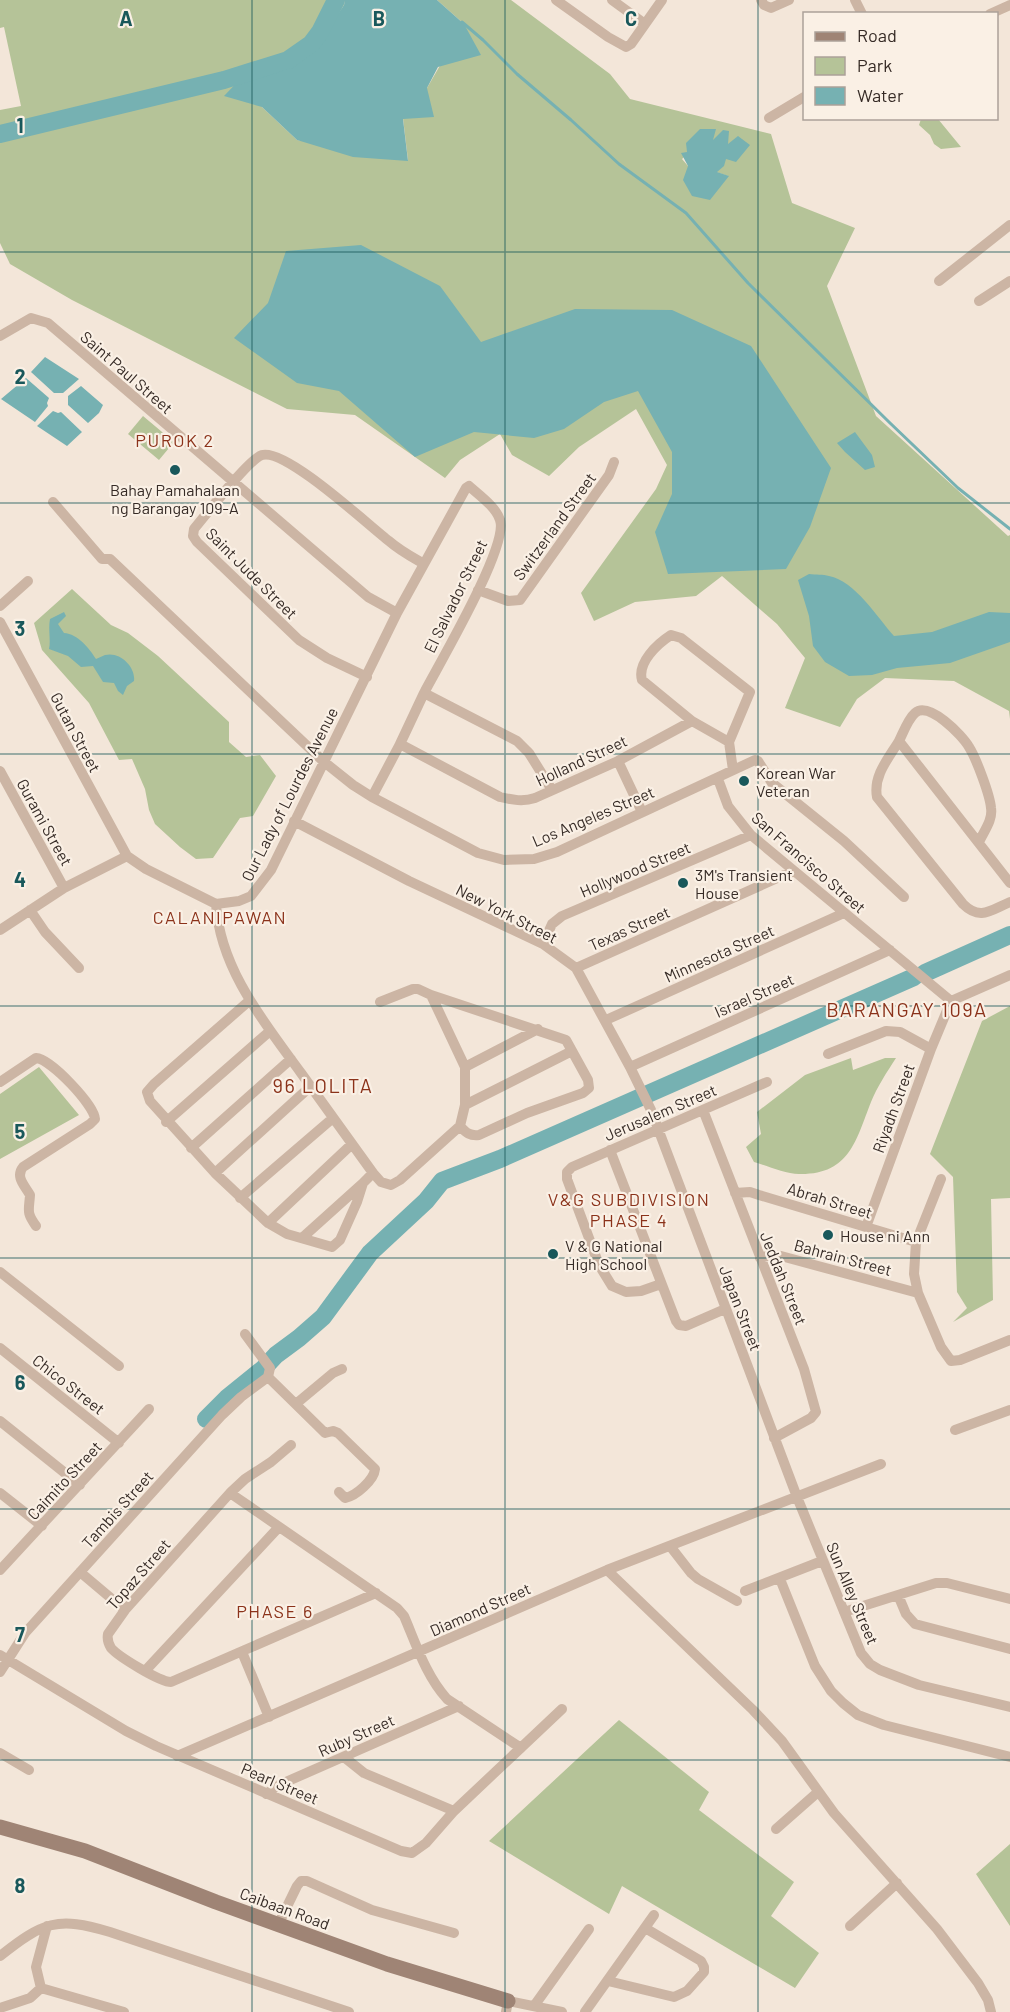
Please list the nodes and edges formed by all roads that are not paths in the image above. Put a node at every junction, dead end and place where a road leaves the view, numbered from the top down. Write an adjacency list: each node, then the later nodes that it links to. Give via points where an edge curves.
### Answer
1 (556, 0): 8 (street, via 624,47 631,44)
2 (612, 0): 8 (street)
3 (662, 0): 8 (street)
4 (761, 0): 5 (street, via 771,8)
5 (789, 0)
6 (1010, 5): 7 (street)
7 (994, 12)
8 (645, 24)
9 (803, 98): 10 (street)
10 (769, 118)
11 (1010, 225): 12 (street)
12 (939, 281)
13 (1010, 281): 14 (street)
14 (979, 301)
15 (0, 336): 17 (street, Saint Paul Street, via 32,318 48,323)
16 (614, 462): 22 (street, Switzerland Street, via 609,475 519,600 508,601)
17 (232, 483): 20 (street, Saint Jude Street, via 258,457 283,459); 24 (street, Saint Paul Street, via 368,597); 26 (street, Saint Jude Street, via 194,529 194,539 299,640)
18 (468, 486): 20 (street, Our Lady of Lourdes Avenue); 22 (street, El Salvador Street, via 497,513 501,527 496,550)
19 (53, 502): 32 (street, Los Angeles Street, via 102,559 110,559)
20 (424, 564): 24 (street, Our Lady of Lourdes Avenue)
21 (28, 581): 23 (street)
22 (478, 590): 27 (street, El Salvador Street)
23 (0, 606)
24 (397, 613): 26 (street, Our Lady of Lourdes Avenue)
25 (0, 622): 43 (street, Gutan Street)
26 (367, 677): 32 (street, Our Lady of Lourdes Avenue)
27 (424, 693): 31 (street, El Salvador Street); 37 (street, via 517,741)
28 (692, 721): 30 (street); 30 (street, via 642,680 639,672 671,635 681,638 750,692); 33 (street, Holland Street)
29 (899, 741): 42 (street); 42 (street, via 914,714 921,710 930,711 969,747 991,808 990,821); 48 (street, via 877,778 877,797 972,913 982,914)
30 (729, 742): 34 (street)
31 (400, 744): 37 (street, Holland Street, via 500,797 525,801); 38 (street, El Salvador Street)
32 (323, 761): 38 (street, Los Angeles Street); 40 (street, Our Lady of Lourdes Avenue)
33 (618, 761): 37 (street, Holland Street); 39 (street)
34 (733, 770): 36 (street, Los Angeles Street); 47 (street, Los Angeles Street, via 758,761 779,790 828,827)
35 (0, 771): 46 (street, Gurami Street)
36 (718, 779): 39 (street, Los Angeles Street); 41 (street, San Francisco Street, via 728,806)
37 (552, 790)
38 (372, 797): 39 (street, Los Angeles Street, via 478,853 504,860 534,859 557,852)
39 (642, 812)
40 (294, 821): 49 (street, Our Lady of Lourdes Avenue, via 271,870 254,893 239,901); 53 (street, New York Street)
41 (751, 835): 44 (street, San Francisco Street); 53 (street, Hollywood Street, via 562,916 552,924)
42 (979, 842): 45 (street)
43 (126, 856): 46 (street); 49 (street)
44 (793, 872): 51 (street, San Francisco Street); 55 (street, Texas Street)
45 (1010, 883)
46 (64, 888): 50 (street)
47 (904, 897)
48 (1010, 902)
49 (216, 904): 59 (street, via 228,955)
50 (30, 910): 52 (street); 56 (street)
51 (844, 913): 54 (street, San Francisco Street); 62 (street, Minnesota Street)
52 (1, 927)
53 (543, 944): 55 (street, New York Street)
54 (890, 950): 60 (street, San Francisco Street); 70 (street, Israel Street)
55 (576, 968): 62 (street, New York Street)
56 (79, 969)
57 (1010, 975): 60 (street)
58 (431, 994): 61 (street, via 413,989); 63 (street); 69 (street)
59 (249, 1001): 64 (street); 77 (street, via 147,1092)
60 (951, 1001): 65 (street, Riyadh Street)
61 (380, 1002)
62 (606, 1020): 70 (street, New York Street)
63 (538, 1029): 66 (street, via 566,1040); 69 (street)
64 (270, 1032): 68 (street); 77 (street)
65 (931, 1049): 67 (street, via 900,1032 886,1031); 91 (street, Riyadh Street)
66 (572, 1051): 74 (street); 78 (street, via 589,1089 479,1135 472,1136)
67 (828, 1054)
68 (291, 1059): 73 (street); 81 (street)
69 (465, 1067): 74 (street)
70 (630, 1067): 79 (street, New York Street)
71 (0, 1082): 90 (street, via 42,1058 94,1114 90,1124 19,1171 30,1195 29,1216)
72 (767, 1082): 75 (street, Jerusalem Street)
73 (311, 1086): 76 (street); 83 (street)
74 (465, 1105): 78 (street)
75 (703, 1110): 79 (street, Jerusalem Street); 87 (street, Jeddah Street)
76 (333, 1118): 80 (street); 88 (street)
77 (166, 1122): 81 (street)
78 (460, 1126): 84 (street, via 391,1185 381,1182)
79 (658, 1129): 82 (street, Jerusalem Street); 98 (street, Japan Street)
80 (352, 1144): 84 (street); 89 (street)
81 (191, 1148): 83 (street)
82 (610, 1150): 96 (street); 96 (street, Jerusalem Street, via 567,1172 599,1265 612,1286 626,1292)
83 (215, 1173): 88 (street)
84 (373, 1173): 86 (street)
85 (941, 1179): 93 (street)
86 (363, 1183): 92 (street); 92 (street, via 336,1245)
87 (735, 1193): 91 (street, Abrah Street, via 750,1192); 94 (street, Jeddah Street)
88 (240, 1198): 89 (street)
89 (268, 1223): 92 (street)
90 (36, 1226)
91 (866, 1227): 93 (street, Abrah Street)
92 (302, 1238)
93 (916, 1242): 97 (street, via 914,1274)
94 (760, 1258): 97 (street, Bahrain Street, via 781,1256); 110 (street, Jeddah Street, via 804,1369 816,1412)
95 (0, 1272): 102 (street)
96 (661, 1284): 98 (street, via 679,1325 686,1326)
97 (918, 1293): 100 (street, via 951,1361)
98 (725, 1309): 110 (street, Japan Street)
99 (245, 1334): 104 (street, via 270,1368)
100 (1010, 1340)
101 (0, 1348): 111 (street, Chico Street)
102 (119, 1366)
103 (342, 1369): 105 (street, via 333,1372)
104 (268, 1377): 105 (street); 125 (street, Tambis Street, via 222,1415)
105 (297, 1404): 115 (street, via 325,1433 338,1433 375,1469 372,1478 351,1497 345,1498)
106 (149, 1409): 111 (street, Caimito Street)
107 (1010, 1410): 109 (street)
108 (0, 1421): 114 (street)
109 (955, 1430)
110 (774, 1438): 118 (street, Japan Street)
111 (119, 1443): 114 (street, Caimito Street)
112 (291, 1445): 117 (street, Topaz Street)
113 (881, 1464): 118 (street, Diamond Street)
114 (80, 1485): 119 (street, Caimito Street)
115 (339, 1492)
116 (0, 1493): 119 (street)
117 (230, 1493): 120 (street); 132 (street, Topaz Street)
118 (797, 1497): 121 (street, Diamond Street); 122 (street, Sun Alley Street)
119 (42, 1526): 123 (street, Caimito Street)
120 (278, 1528): 128 (street); 138 (street)
121 (670, 1546): 124 (street, Diamond Street); 131 (street, via 698,1579)
122 (822, 1561): 126 (street); 133 (street, Sun Alley Street)
123 (1, 1569)
124 (607, 1570): 136 (street, Diamond Street); 150 (street, via 753,1710 782,1741)
125 (80, 1572): 132 (street); 137 (street, Tambis Street)
126 (780, 1579): 127 (street); 148 (street, via 815,1666 831,1691 858,1715)
127 (746, 1591)
128 (376, 1593): 135 (street, Topaz Street); 136 (street, via 404,1616)
129 (898, 1595): 130 (street, via 947,1583); 133 (street); 134 (street, via 915,1624)
130 (1010, 1599)
131 (737, 1601)
132 (125, 1610): 138 (street, Topaz Street, via 107,1640 111,1648)
133 (844, 1612): 141 (street, Sun Alley Street, via 861,1653 880,1670 920,1685)
134 (1010, 1649)
135 (242, 1652): 138 (street, Topaz Street, via 171,1683); 143 (street)
136 (420, 1652): 140 (street, via 438,1689); 143 (street, Diamond Street)
137 (4, 1657): 139 (street, Tambis Street); 146 (street, Pearl Street, via 126,1731)
138 (145, 1671)
139 (0, 1672)
140 (459, 1707): 144 (street); 147 (street, Ruby Street)
141 (1010, 1707)
142 (562, 1709): 144 (street, Pearl Street)
143 (269, 1716): 146 (street, Diamond Street)
144 (521, 1748): 152 (street, Pearl Street)
145 (0, 1753): 149 (street)
146 (177, 1756): 151 (street, Pearl Street)
147 (344, 1757): 151 (street, Ruby Street); 152 (street, via 364,1773)
148 (1010, 1757)
149 (28, 1770)
150 (818, 1792): 154 (street); 155 (street)
151 (266, 1794): 152 (street, Pearl Street, via 412,1853)
152 (454, 1811)
153 (0, 1827): 157 (street, Caibaan Road, via 85,1851)
154 (776, 1829)
155 (897, 1883): 159 (street); 173 (street, via 978,1983)
156 (654, 1915): 160 (street)
157 (278, 1925): 162 (street, via 297,1886 307,1881 372,1910); 166 (street, Caibaan Road)
158 (47, 1926): 163 (street, via 27,1935); 165 (street, via 36,1967); 170 (street, via 86,1925)
159 (850, 1926)
160 (645, 1928): 164 (street); 164 (street, via 701,1961 704,1972 687,1991 674,1997)
161 (589, 1929): 167 (street)
162 (454, 1933)
163 (0, 1956)
164 (608, 1981): 172 (street)
165 (41, 1988): 168 (street, via 30,1998); 169 (street)
166 (507, 2006): 167 (street, Caibaan Road)
167 (534, 2006): 171 (street, Caibaan Road)
168 (0, 2008)
169 (124, 2012)
170 (349, 2012)
171 (562, 2012)
172 (585, 2012)
173 (991, 2012)

